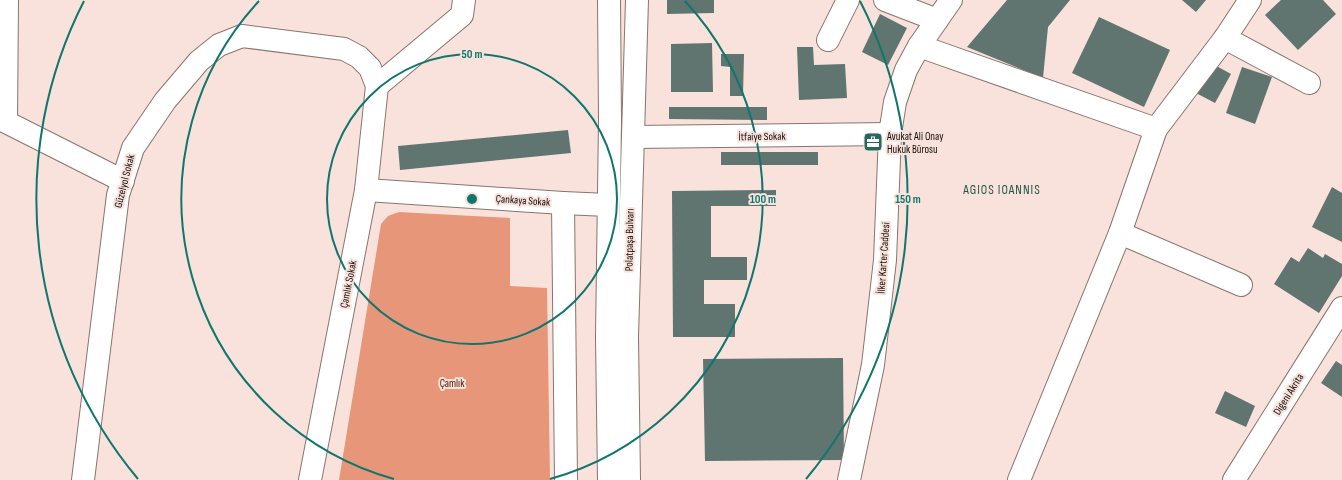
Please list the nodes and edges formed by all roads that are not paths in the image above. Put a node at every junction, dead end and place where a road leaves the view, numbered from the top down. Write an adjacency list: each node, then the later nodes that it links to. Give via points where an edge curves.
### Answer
1 (7, 0): 18 (street, via 6,122)
2 (464, 0): 14 (street, via 462,15)
3 (609, 0): 21 (street, Polatpaşa Bulvarı)
4 (637, 0): 17 (street, Polatpaşa Bulvarı)
5 (848, 0): 11 (street)
6 (885, 0): 9 (street)
7 (951, 0): 9 (street, İlker Karter Caddesi)
8 (1250, 0): 10 (street)
9 (937, 20): 12 (street, İlker Karter Caddesi)
10 (1225, 38): 13 (street); 15 (street)
11 (828, 40)
12 (919, 46): 15 (street); 16 (street, İlker Karter Caddesi, via 906,70 895,102)
13 (1309, 83)
14 (378, 86): 18 (street, Güzelyol Sokak, via 370,68 344,49 242,36 219,45 199,61 164,101 133,148); 19 (street, Çamlık Sokak)
15 (1156, 129): 22 (street)
16 (890, 134): 17 (street, İtfaiye Sokak); 30 (street, İlker Karter Caddesi, via 885,260 873,365)
17 (634, 137): 29 (street, Polatpaşa Bulvarı, via 627,337)
18 (123, 180): 25 (street, Güzelyol Sokak, via 118,195)
19 (366, 190): 20 (street, Çankaya Sokak); 26 (street, Çamlık Sokak)
20 (562, 203): 21 (street, Çankaya Sokak); 27 (street)
21 (608, 205): 28 (street, Polatpaşa Bulvarı)
22 (1120, 233): 23 (street); 31 (street)
23 (1241, 285)
24 (1342, 308): 32 (street, Digeni Akrita)
25 (83, 480)
26 (310, 480)
27 (566, 480)
28 (609, 480)
29 (629, 480)
30 (849, 480)
31 (1019, 480)
32 (1234, 480)

